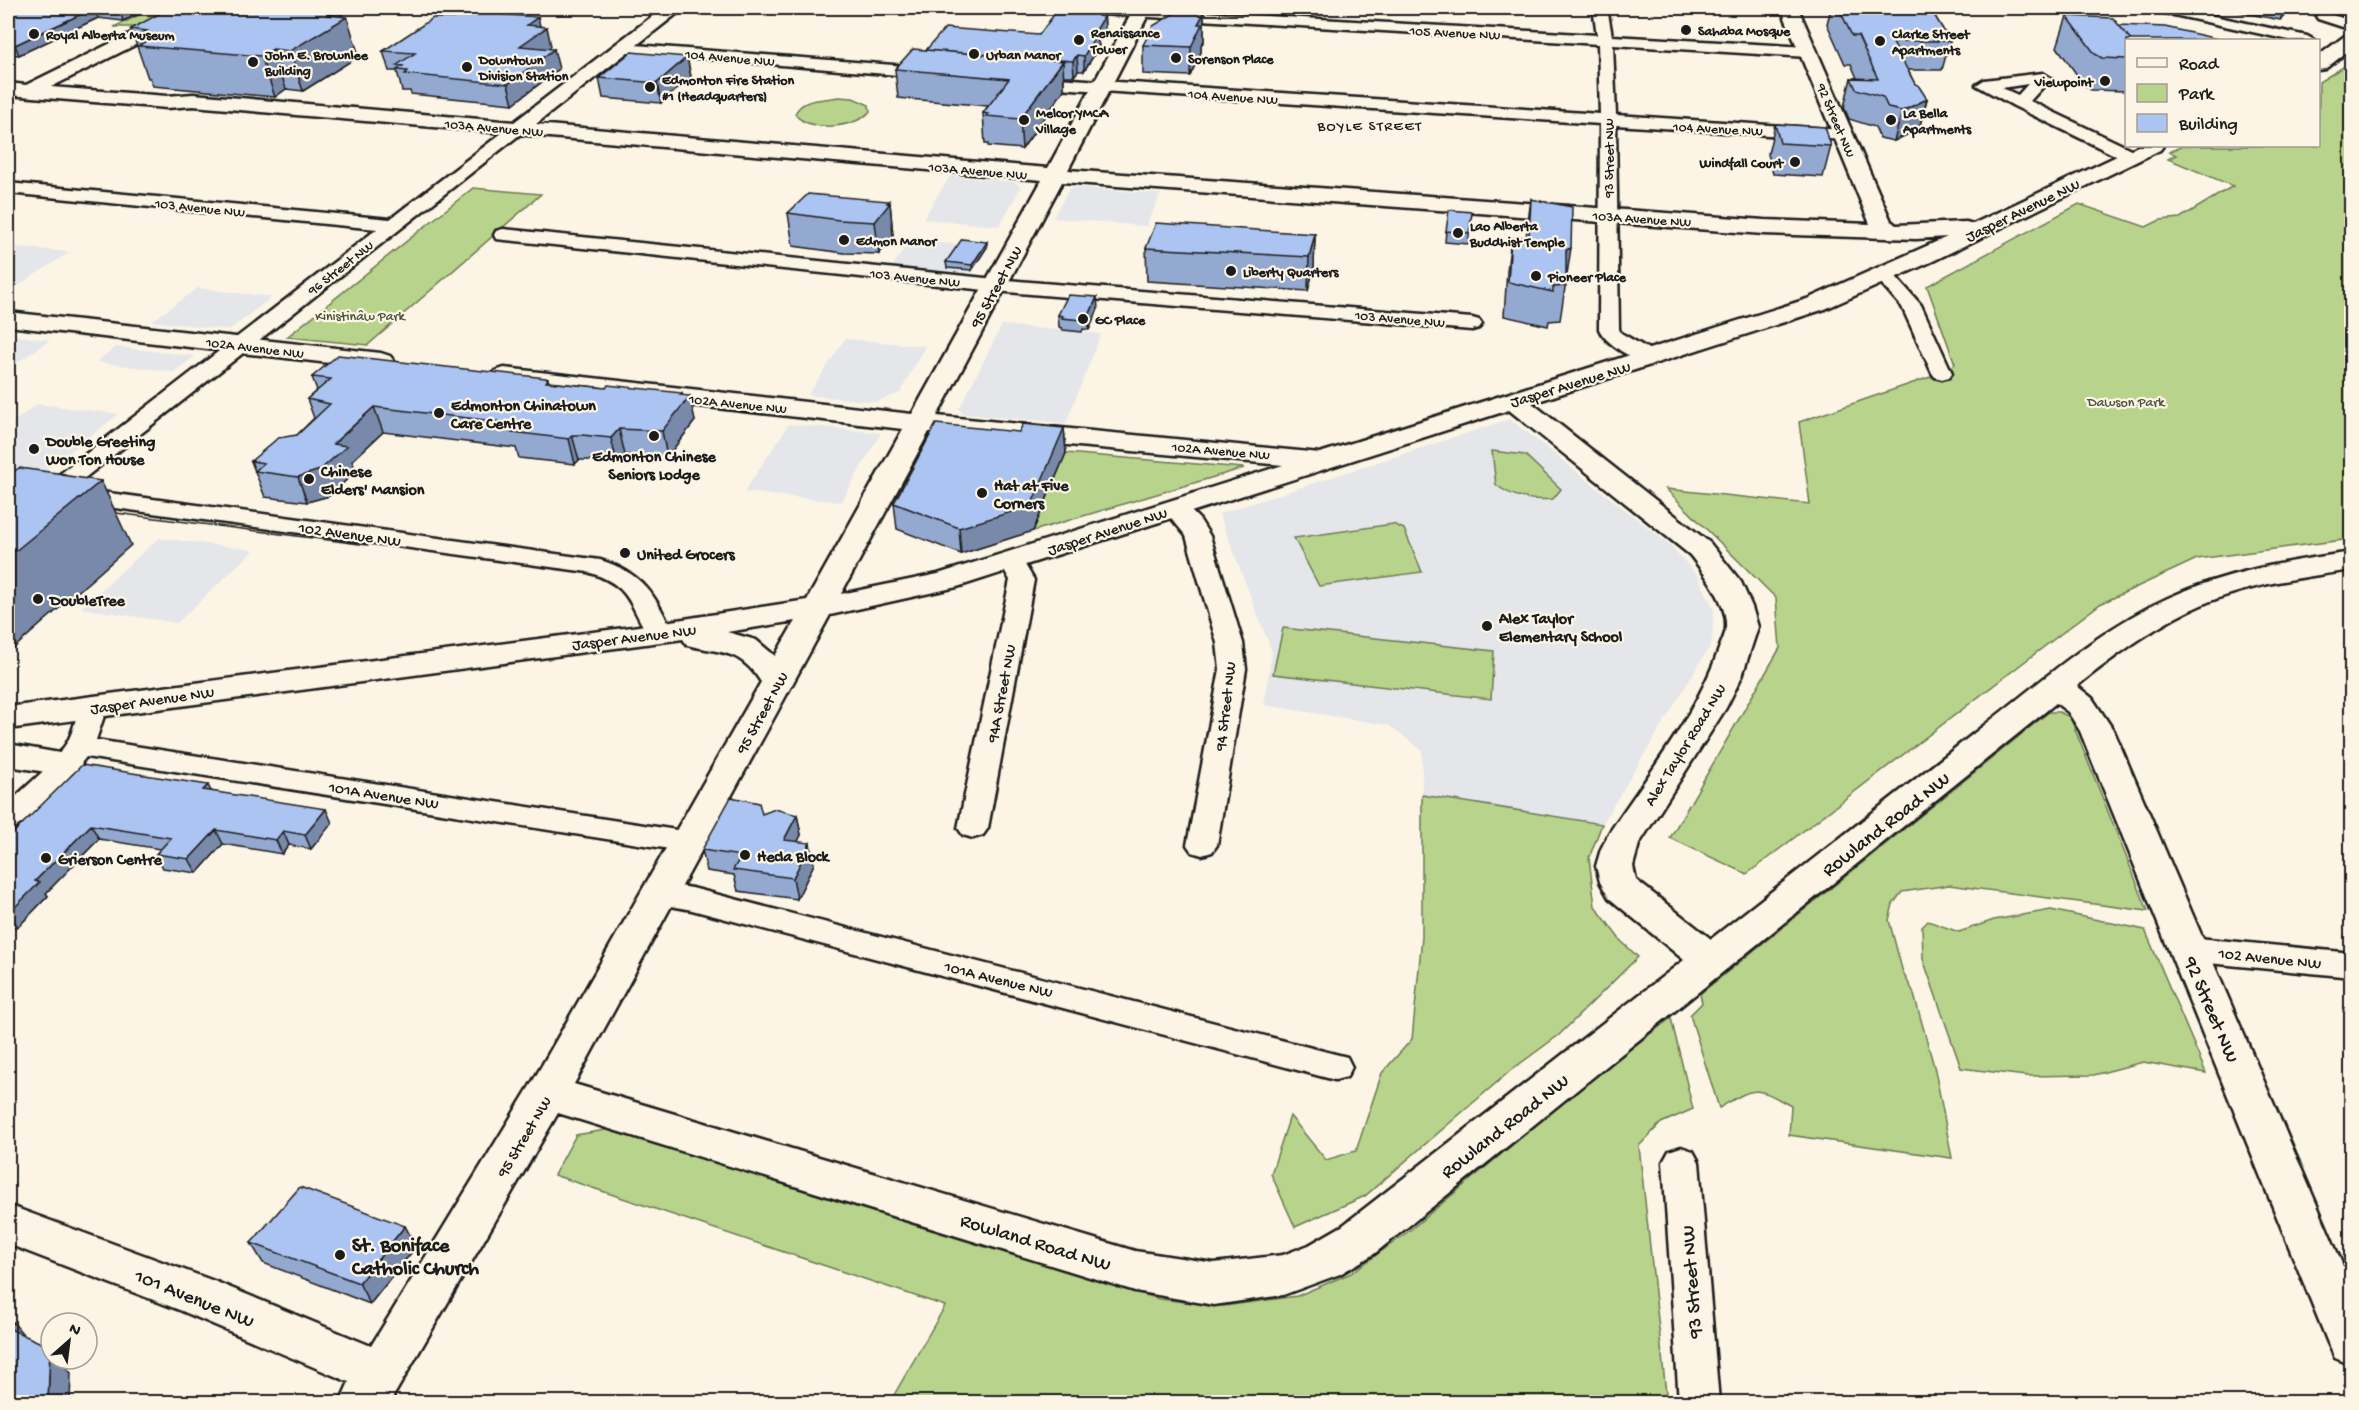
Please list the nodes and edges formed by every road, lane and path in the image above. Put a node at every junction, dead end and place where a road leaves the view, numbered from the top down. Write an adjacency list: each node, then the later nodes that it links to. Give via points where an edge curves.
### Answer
1 (195, 8): 20 (main road)
2 (673, 8): 14 (main road, 96 Street NW)
3 (1066, 8): 7 (street, 105 Avenue NW)
4 (1600, 8): 11 (street, 93 Street NW)
5 (1790, 8): 15 (main road, 92 Street NW)
6 (2160, 8): 10 (street)
7 (1143, 9): 11 (street, 105 Avenue NW); 21 (main road, 95 Street NW)
8 (2323, 16): 9 (street)
9 (2352, 26)
10 (2302, 39)
11 (1605, 41): 15 (street, 105 Avenue NW); 25 (street, 93 Street NW)
12 (2320, 43): 13 (street)
13 (2347, 44): 16 (main road)
14 (622, 48): 17 (street, 104 Avenue NW); 26 (main road, 96 Street NW)
15 (1808, 52): 27 (main road, 92 Street NW)
16 (2320, 64)
17 (944, 74)
18 (8, 80): 20 (main road, 103A Avenue NW)
19 (1011, 80): 21 (street, 104 Avenue NW)
20 (38, 86): 22 (main road, 103A Avenue NW); 23 (main road); 26 (main road, 103A Avenue NW, via 167,102 194,100)
21 (1103, 87): 25 (street, 104 Avenue NW); 30 (main road, 95 Street NW)
22 (8, 89)
23 (8, 101)
24 (2020, 103): 29 (street)
25 (1608, 121): 27 (street, 104 Avenue NW); 32 (street, 93 Street NW)
26 (517, 129): 30 (main road, 103A Avenue NW); 33 (street, 96 Street NW)
27 (1844, 135): 36 (main road, 92 Street NW, via 1881,224)
28 (2151, 147): 29 (main road, Jasper Avenue NW)
29 (2131, 156): 35 (main road, Jasper Avenue NW)
30 (1054, 176): 32 (main road, 103A Avenue NW); 41 (main road, 95 Street NW)
31 (8, 188): 33 (street, 103 Avenue NW)
32 (1608, 216): 34 (main road, 103A Avenue NW); 45 (street, 93 Street NW, via 1609,328 1612,336)
33 (392, 225): 44 (street, 96 Street NW)
34 (1764, 227): 36 (main road, 103A Avenue NW); 38 (main road, 103A Avenue NW)
35 (1983, 228): 36 (main road, 103A Avenue NW); 39 (main road, Jasper Avenue NW)
36 (1889, 230): 38 (main road, via 1893,238 1886,242)
37 (503, 235): 41 (street, 103 Avenue NW)
38 (1843, 241): 39 (main road, 103A Avenue NW)
39 (1925, 256): 40 (main road, Jasper Avenue NW)
40 (1884, 275): 45 (main road, Jasper Avenue NW, via 1816,304); 48 (street, via 1911,305)
41 (995, 285): 43 (street, 103 Avenue NW); 50 (main road, 95 Street NW)
42 (8, 318): 44 (main road, 102A Avenue NW)
43 (1472, 324)
44 (241, 345): 46 (main road, 102A Avenue NW); 53 (street, 96 Street NW)
45 (1650, 358): 49 (main road, Jasper Avenue NW)
46 (407, 364)
47 (478, 373): 50 (main road, 102A Avenue NW)
48 (1942, 373)
49 (1513, 401): 51 (main road, Jasper Avenue NW); 72 (main road, Alex Taylor Road NW, via 1700,549 1726,582 1737,607 1742,627 1726,676 1615,858 1614,874 1622,889)
50 (921, 423): 51 (main road, 102A Avenue NW); 58 (main road, 95 Street NW)
51 (1326, 460): 54 (main road, Jasper Avenue NW)
52 (8, 486): 53 (street, 102 Avenue NW)
53 (51, 492): 55 (street, 96 Street NW); 59 (street, 102 Avenue NW, via 591,565 612,570 633,584)
54 (1175, 508): 56 (main road, Jasper Avenue NW); 69 (street, 94 Street NW, via 1198,536 1230,643 1233,669)
55 (8, 526)
56 (1011, 561): 58 (main road, Jasper Avenue NW, via 911,590); 67 (street, 94A Street NW, via 1022,580)
57 (2352, 561): 61 (main road, Rowland Road NW, via 2238,583 2179,604 2138,626)
58 (819, 608): 59 (main road, Jasper Avenue NW); 60 (main road, 95 Street NW)
59 (660, 633): 60 (main road, via 750,649 764,658); 62 (main road, Jasper Avenue NW)
60 (777, 682): 68 (main road, 95 Street NW)
61 (2056, 687): 71 (main road, 92 Street NW, via 2080,705 2097,731); 72 (main road, Rowland Road NW)
62 (93, 707): 63 (main road, Jasper Avenue NW); 65 (street, via 85,734)
63 (8, 718)
64 (8, 754): 65 (main road)
65 (72, 755): 66 (street); 68 (street, 101A Avenue NW)
66 (8, 821)
67 (973, 828)
68 (690, 842): 70 (main road, 95 Street NW)
69 (1202, 845)
70 (660, 894): 74 (street, 101A Avenue NW, via 692,899); 75 (main road, 95 Street NW)
71 (2188, 949): 73 (street, 102 Avenue NW); 78 (main road, 92 Street NW)
72 (1711, 960): 75 (main road, Rowland Road NW, via 1358,1240 1324,1260 1283,1275 1214,1284 1136,1271)
73 (2352, 965)
74 (1335, 1067)
75 (548, 1093): 79 (main road, 95 Street NW)
76 (1681, 1162): 80 (street, 93 Street NW)
77 (8, 1224): 79 (main road, 101 Avenue NW, via 198,1296)
78 (2352, 1343)
79 (373, 1388)
80 (1699, 1402)

